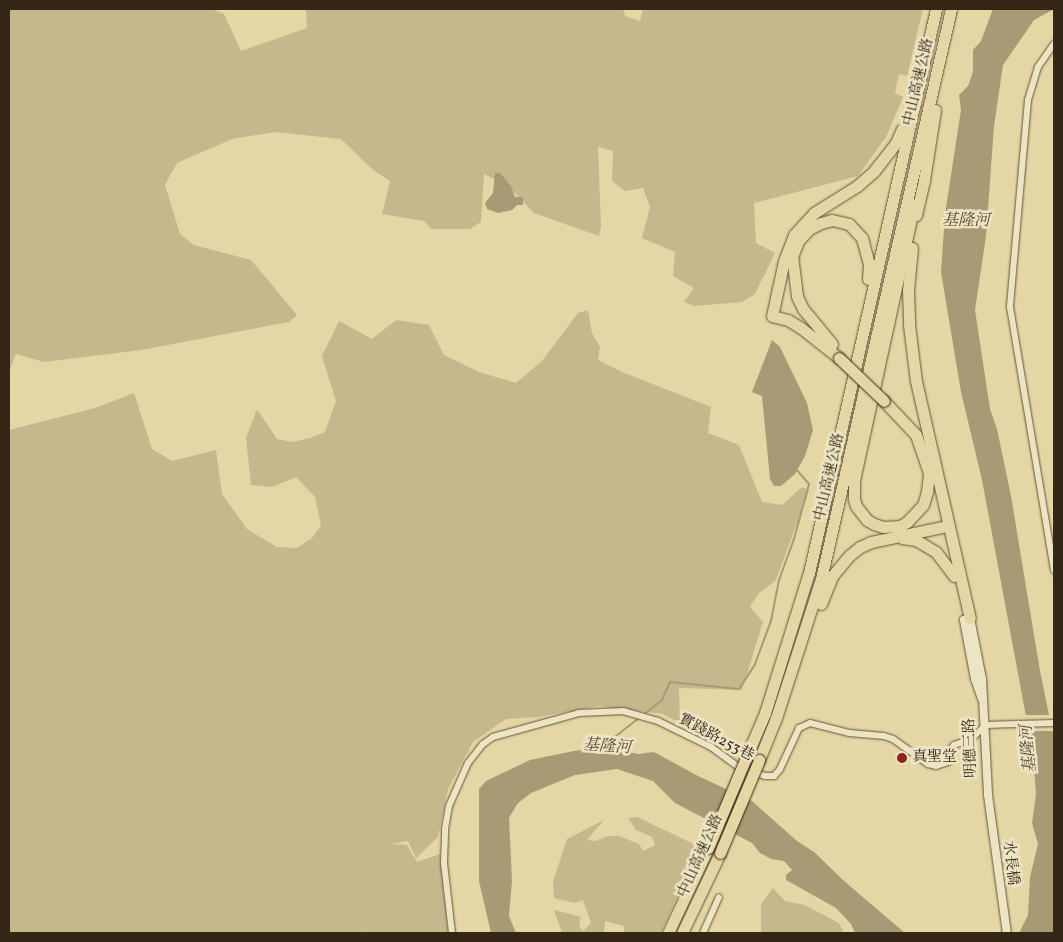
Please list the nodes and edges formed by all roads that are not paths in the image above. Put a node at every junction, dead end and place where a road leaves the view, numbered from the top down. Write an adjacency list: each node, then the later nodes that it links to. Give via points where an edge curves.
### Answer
1 (951, 9): 14 (highway, 中山高速公路, via 821,579)
2 (956, 9): 5 (highway)
3 (935, 13): 6 (highway, 中山高速公路); 7 (highway, via 896,144 874,172 803,224 794,236 784,261 772,316 802,328)
4 (1054, 44): 11 (street, via 1038,67 1028,100 1010,296)
5 (935, 108): 8 (highway, via 915,221 908,290 912,352); 8 (highway, via 854,480 856,506 874,524 900,526 908,522 923,504)
6 (861, 340): 7 (highway, via 860,320 870,265 862,238 856,229 840,221 821,223 798,240 792,257 794,280 803,310); 20 (highway, 中山高速公路, bridge, via 809,573 774,688 708,848)
7 (841, 356): 8 (highway, via 907,415 921,432)
8 (932, 471): 9 (highway)
9 (944, 526): 10 (highway); 12 (highway); 13 (highway)
10 (888, 538): 12 (highway, via 906,538 926,545 936,552); 14 (highway, via 860,547 833,575)
11 (1054, 570)
12 (954, 576): 13 (highway)
13 (967, 619): 16 (street, 明德三路, via 982,679)
14 (776, 718): 21 (highway, 中山高速公路, bridge, via 720,853)
15 (1054, 723): 16 (street)
16 (986, 725): 17 (street, 明德三路, via 984,748); 19 (street, 實踐路253巷, via 971,739 954,745 948,762 936,766 928,764 893,739 810,723 799,728 774,776 739,767 711,747 644,716 623,711 579,713 493,737 468,763 454,792 445,828)
17 (988, 795): 23 (street, 水長橋)
18 (718, 897): 22 (street)
19 (452, 933)
20 (668, 933)
21 (682, 933)
22 (703, 933)
23 (1008, 933)

